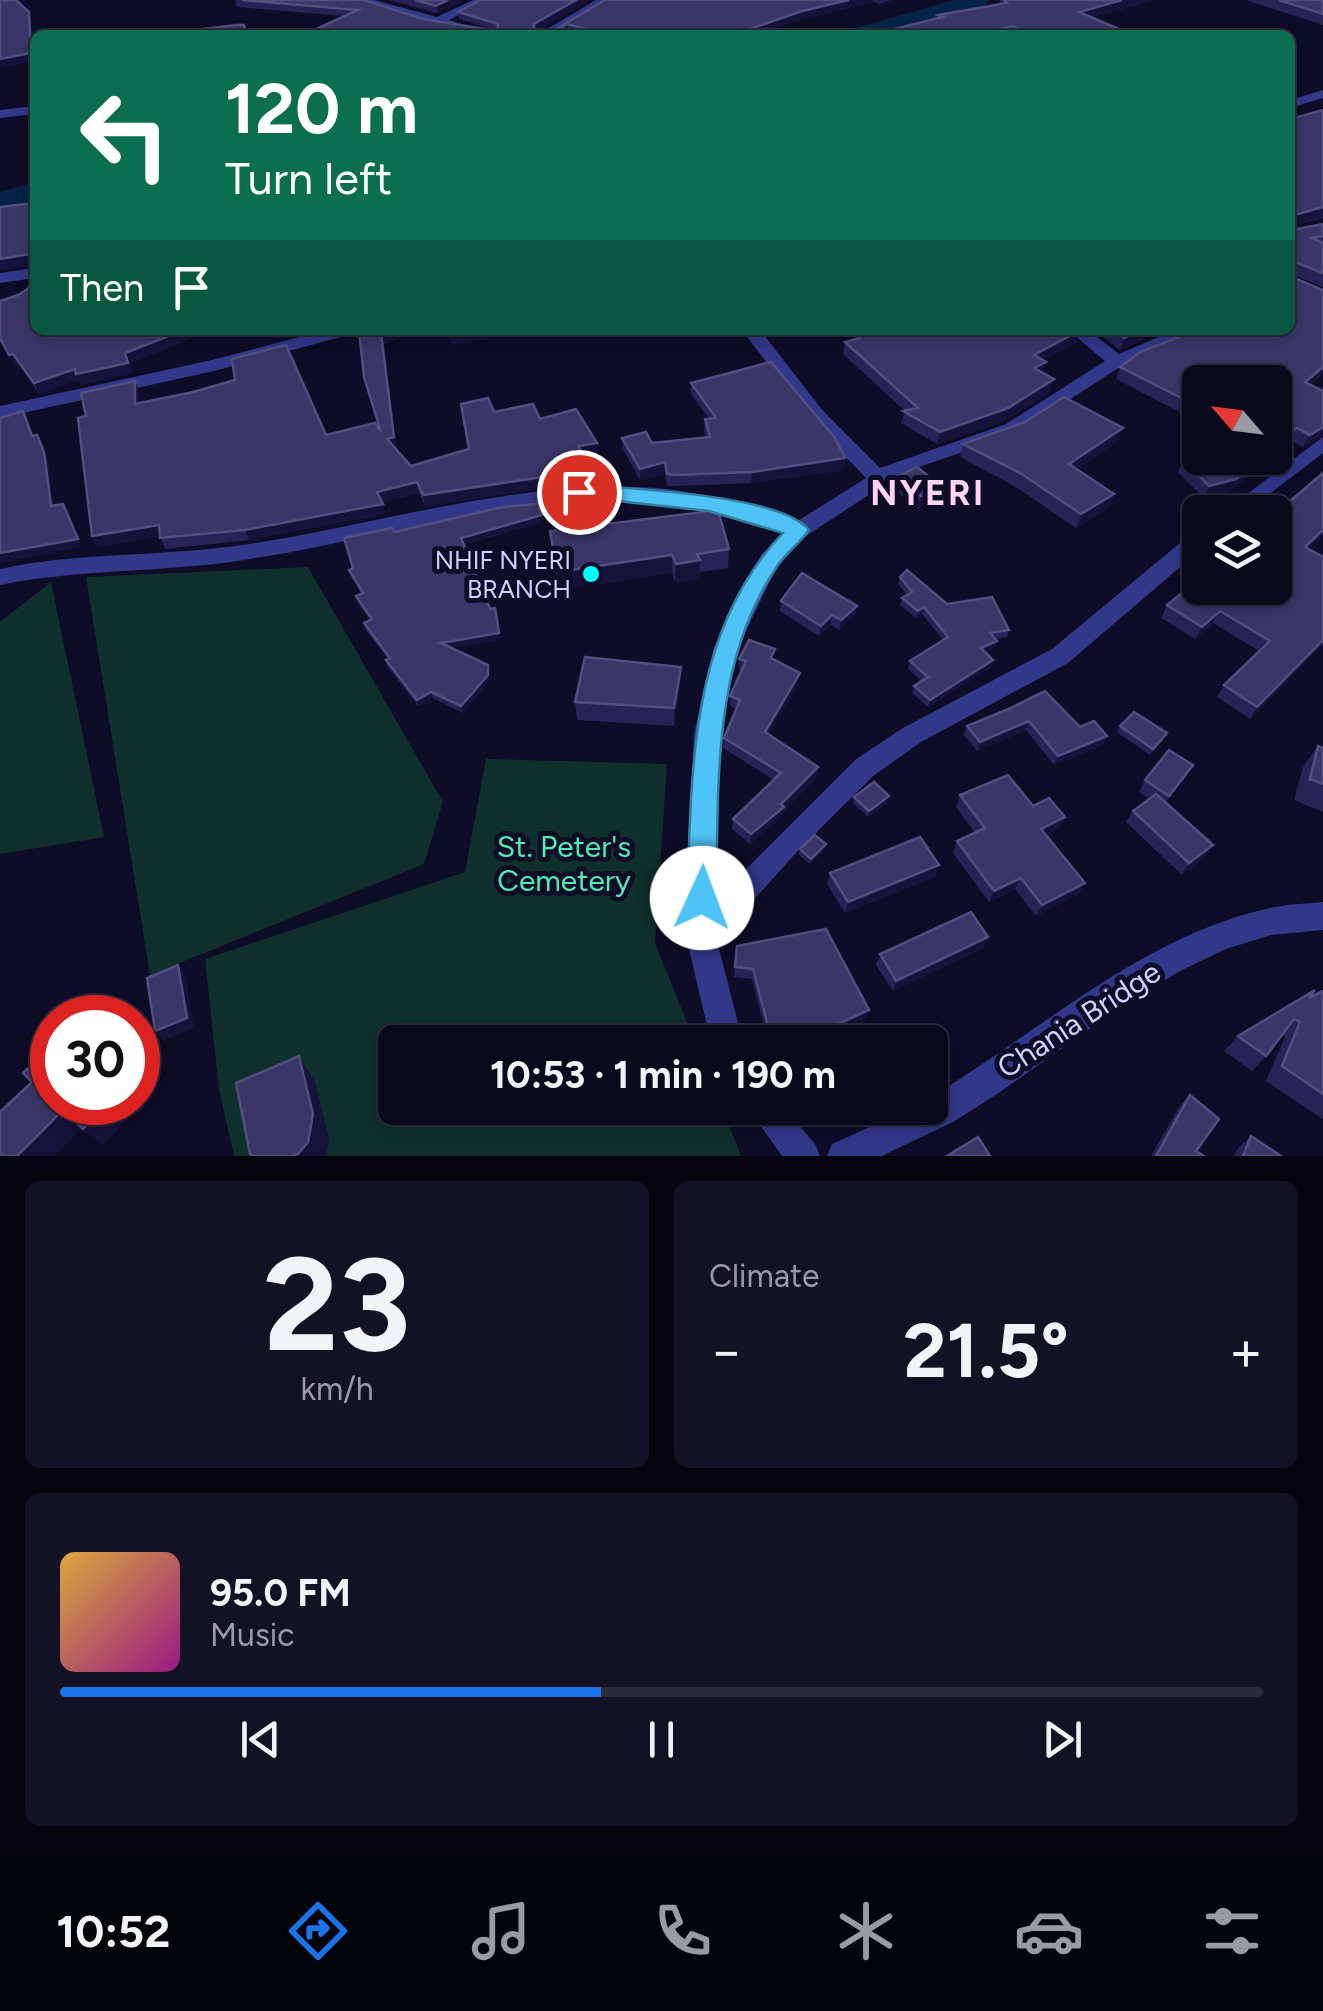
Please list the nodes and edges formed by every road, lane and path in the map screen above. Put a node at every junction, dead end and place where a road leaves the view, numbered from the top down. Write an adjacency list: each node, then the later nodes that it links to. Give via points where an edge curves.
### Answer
1 (361, 0): 4 (street)
2 (482, 0): 4 (street)
3 (604, 0): 6 (street)
4 (436, 22): 5 (street)
5 (470, 30)
6 (551, 30)
7 (1323, 94): 8 (street)
8 (1295, 102)
9 (30, 111): 10 (street)
10 (0, 114)
11 (30, 274): 12 (street)
12 (0, 278)
13 (327, 335): 18 (street)
14 (754, 335): 20 (street, via 817,416)
15 (1084, 335): 17 (street)
16 (1181, 335): 17 (street)
17 (1117, 360): 20 (street, via 1012,428)
18 (0, 412)
19 (1323, 443): 21 (street)
20 (878, 478): 22 (street)
21 (1255, 495)
22 (798, 530): 24 (street, via 709,504 579,492 512,499 250,552 67,564); 26 (street, via 769,561 726,646 707,734)
23 (1182, 553): 26 (street, via 1060,656 864,768)
24 (0, 576)
25 (1323, 916): 30 (street, Chania Bridge, via 1284,916 1235,930 1168,962 941,1110)
26 (700, 936): 27 (street)
27 (723, 1025)
28 (778, 1125): 29 (street)
29 (803, 1156)
30 (844, 1156)

